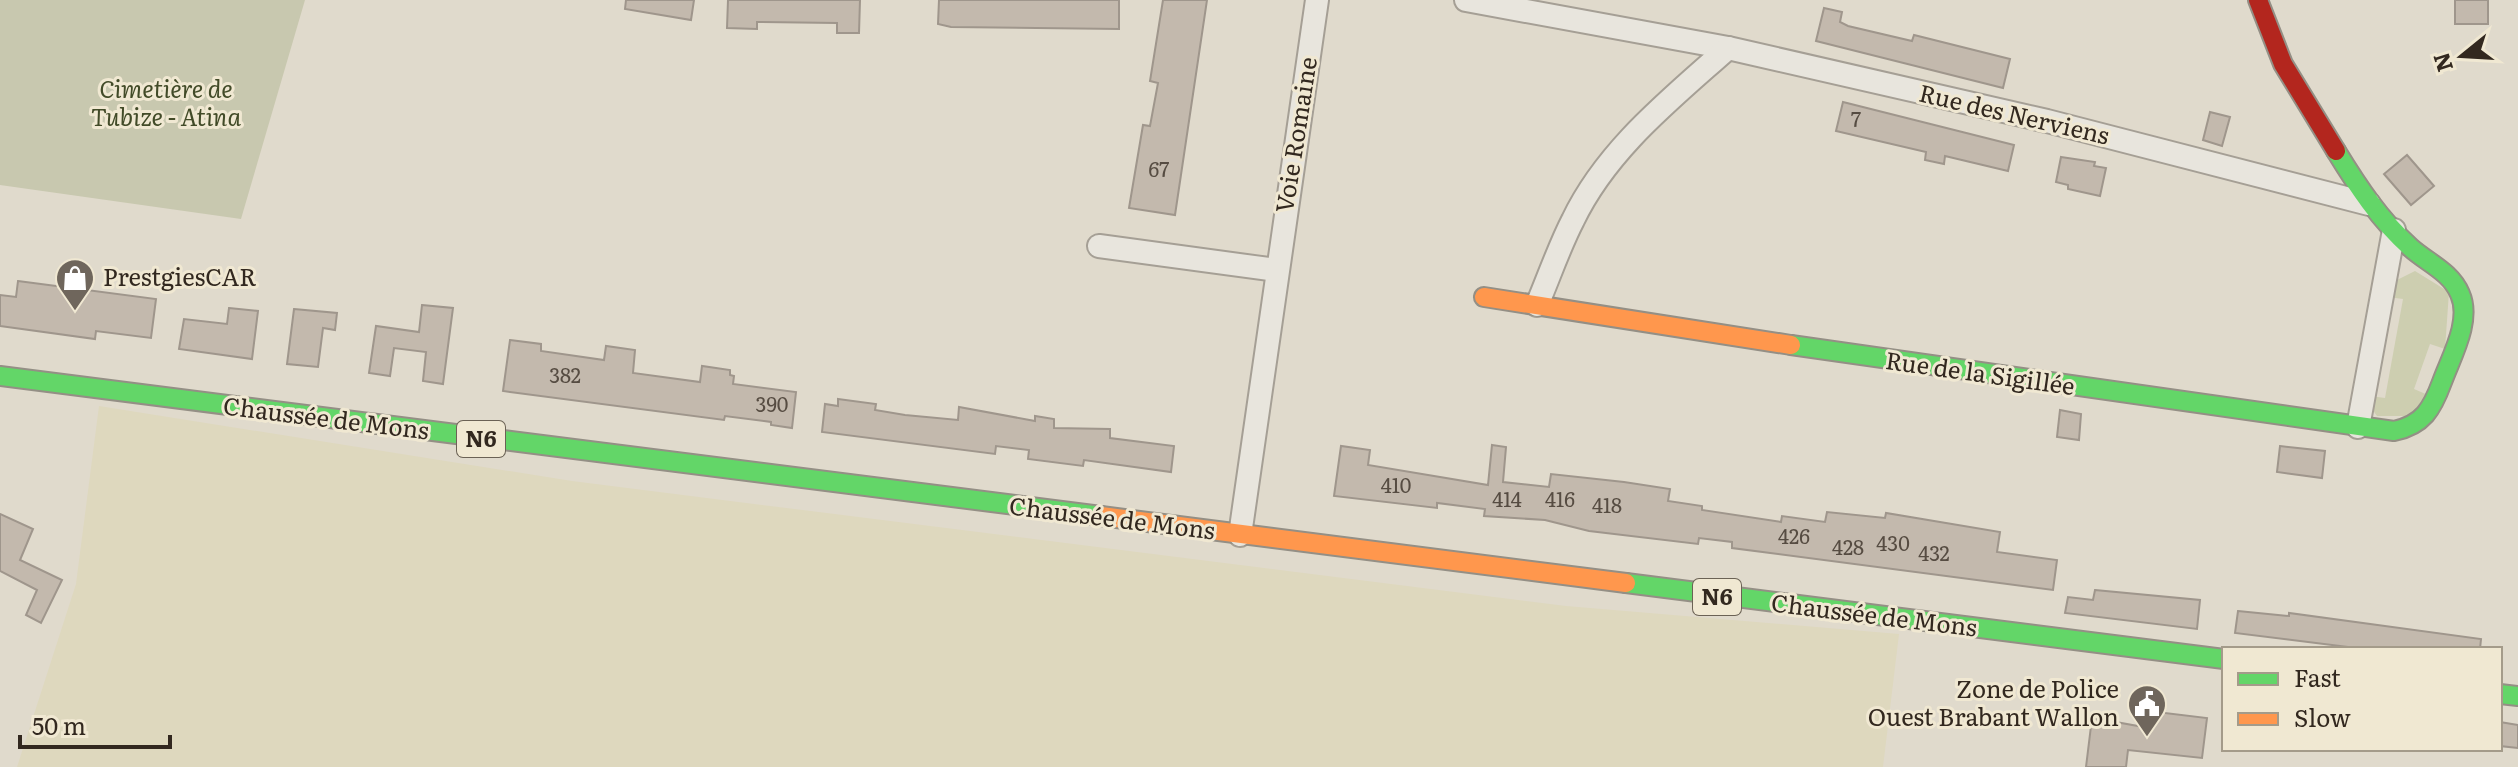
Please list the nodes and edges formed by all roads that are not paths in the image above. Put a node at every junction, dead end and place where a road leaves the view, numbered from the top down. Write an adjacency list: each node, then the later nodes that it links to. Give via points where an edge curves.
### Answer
1 (1317, 0): 8 (street, Voie Romaine)
2 (1466, 0): 4 (street, Rue des Nerviens)
3 (2258, 0): 5 (main road, via 2283,64)
4 (1728, 48): 5 (street, Rue des Nerviens, via 2047,121); 10 (street, via 1648,119 1604,170 1573,218)
5 (2369, 204): 6 (main road)
6 (2394, 230): 12 (street); 12 (main road, Rue de la Sigillée, via 2453,282 2464,314 2432,408 2422,421 2405,430)
7 (1099, 246): 8 (street)
8 (1276, 270): 13 (street, Voie Romaine)
9 (1484, 297): 10 (main road, Rue de la Sigillée)
10 (1537, 305): 12 (main road, Rue de la Sigillée)
11 (0, 376): 13 (main road, Chaussée de Mons / N6)
12 (2358, 427)
13 (1240, 535): 14 (main road, Chaussée de Mons / N6)
14 (2222, 659)

